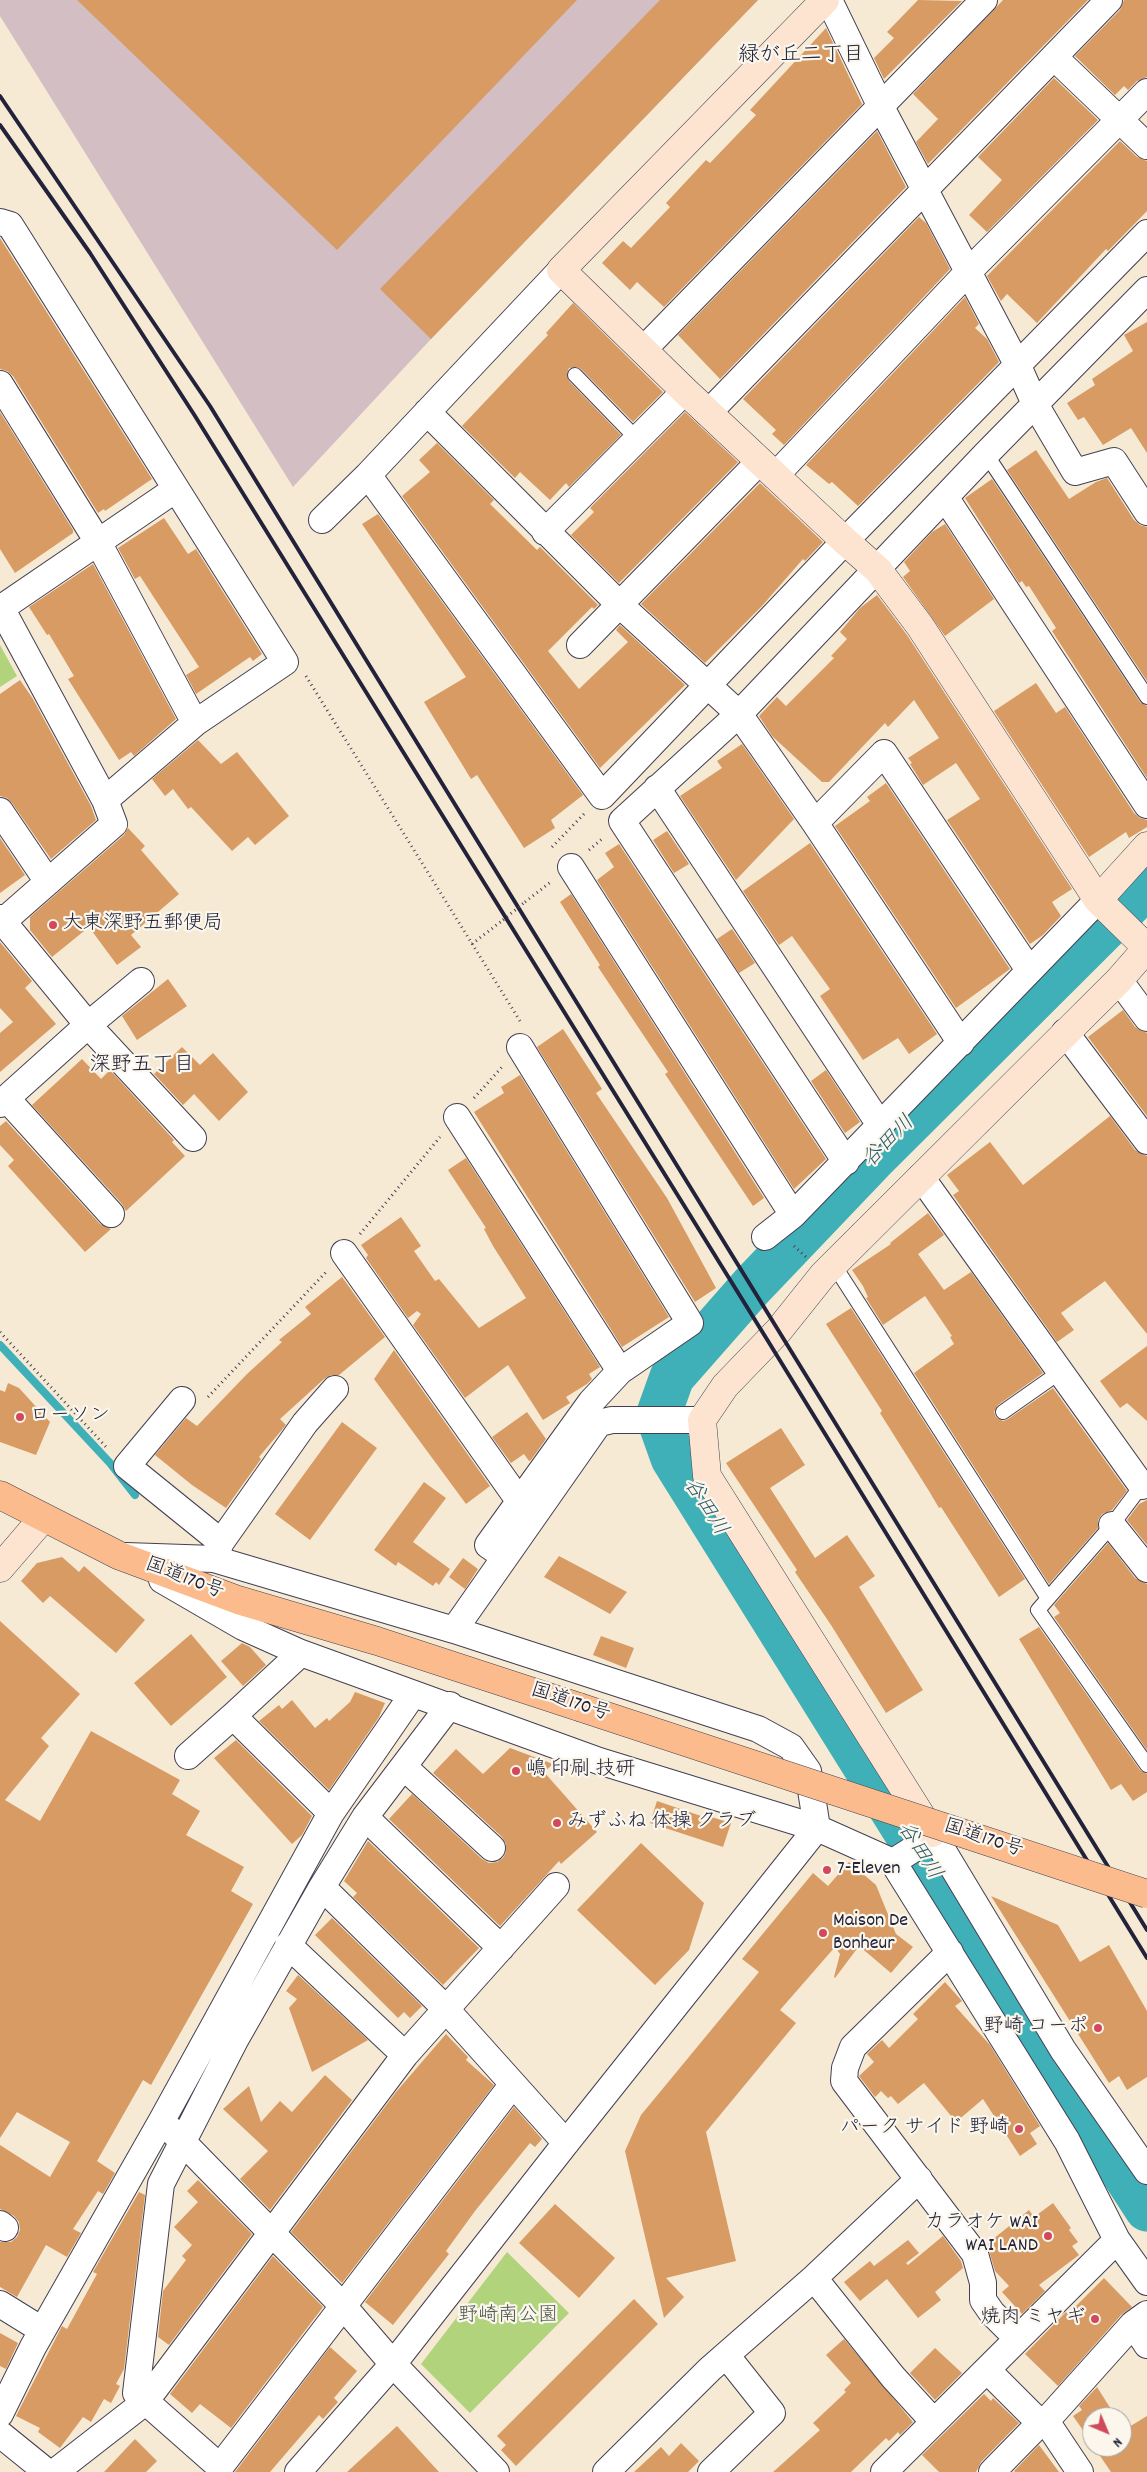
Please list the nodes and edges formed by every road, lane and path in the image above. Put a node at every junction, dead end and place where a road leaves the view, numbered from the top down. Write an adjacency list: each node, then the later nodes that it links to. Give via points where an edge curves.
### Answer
1 (827, 0): 6 (street); 12 (street)
2 (984, 0): 6 (street)
3 (1109, 0): 4 (street)
4 (1055, 58): 7 (street); 9 (street)
5 (1147, 92): 7 (street)
6 (881, 107): 9 (street); 15 (street)
7 (1120, 120): 8 (street); 13 (street)
8 (1147, 146)
9 (925, 191): 13 (street); 22 (street)
10 (0, 222): 27 (street, via 10,225)
11 (1147, 233): 16 (street)
12 (561, 270): 15 (street); 21 (street)
13 (968, 272): 16 (street); 25 (street)
14 (1147, 290): 20 (street)
15 (644, 349): 19 (street)
16 (1018, 366): 20 (street); 33 (street)
17 (575, 375): 23 (lane)
18 (0, 384): 32 (street)
19 (685, 391): 22 (street); 23 (street)
20 (1035, 404): 24 (street); 29 (street, via 1075,472 1114,461)
21 (427, 412): 26 (street); 31 (street)
22 (708, 413): 25 (street)
23 (637, 439): 31 (street)
24 (986, 454): 28 (street); 40 (lane)
25 (767, 469): 33 (street); 35 (street)
26 (368, 475): 30 (street); 44 (street)
27 (176, 489): 32 (street); 38 (street)
28 (945, 497): 34 (street); 46 (street)
29 (1147, 512)
30 (322, 520)
31 (545, 532): 35 (street)
32 (98, 542): 36 (street); 42 (street)
33 (845, 542): 34 (street); 39 (street)
34 (878, 570): 41 (street); 53 (street, via 926,634)
35 (620, 605): 37 (street); 39 (street)
36 (0, 608): 45 (street)
37 (580, 645)
38 (285, 662): 42 (street); 55 (path, via 299,664)
39 (708, 684): 41 (street); 44 (street)
40 (1147, 697)
41 (739, 714): 43 (street); 49 (street)
42 (196, 723): 45 (street)
43 (657, 788): 48 (street); 67 (street)
44 (602, 796): 51 (path, via 549,850)
45 (105, 800): 52 (street, via 114,824)
46 (1147, 805)
47 (0, 811): 52 (street)
48 (622, 821): 51 (path); 70 (street)
49 (815, 823): 57 (street, via 884,753); 63 (street)
50 (1147, 846): 53 (street)
51 (571, 867): 55 (path, bridge); 73 (street)
52 (48, 882): 54 (street)
53 (1098, 900): 56 (street); 57 (street)
54 (1, 920): 61 (street)
55 (472, 944): 64 (path, via 529,1034)
56 (1147, 948): 58 (street)
57 (1029, 970): 63 (street)
58 (1119, 980): 60 (street); 62 (street)
59 (141, 981): 61 (street)
60 (1147, 1018)
61 (88, 1025): 65 (street); 68 (street)
62 (1065, 1032): 69 (street); 71 (street)
63 (961, 1043): 67 (street)
64 (520, 1047): 79 (street, via 690,1323)
65 (3, 1101): 72 (street)
66 (457, 1117): 79 (street)
67 (880, 1125): 70 (street)
68 (193, 1138)
69 (1147, 1141)
70 (846, 1162): 73 (street)
71 (921, 1177): 77 (street); 80 (street)
72 (111, 1214)
73 (794, 1215): 74 (street)
74 (765, 1237)
75 (791, 1242): 77 (path)
76 (344, 1253): 88 (street)
77 (823, 1263): 84 (street, via 823,1275 779,1330 725,1386); 96 (lane)
78 (0, 1332): 85 (path, via 103,1446)
79 (620, 1371): 88 (street, via 591,1402)
80 (1060, 1372): 83 (lane); 86 (street)
81 (334, 1388): 91 (street, via 305,1423)
82 (182, 1400): 85 (street)
83 (1003, 1412)
84 (702, 1420): 93 (street, via 612,1420 598,1423); 108 (street, via 708,1476)
85 (127, 1466): 91 (street)
86 (1144, 1483): 90 (lane)
87 (0, 1495): 89 (highway, 国道170号)
88 (520, 1502): 93 (street, via 488,1545)
89 (43, 1518): 92 (highway, 国道170号); 94 (street)
90 (1112, 1525): 95 (street); 96 (lane)
91 (217, 1550): 92 (street); 97 (street)
92 (120, 1556): 98 (street, via 243,1627); 113 (highway, 国道170号, bridge, via 238,1600 377,1641)
93 (504, 1556): 97 (street)
94 (0, 1568)
95 (1147, 1569)
96 (1047, 1597): 103 (lane, via 1038,1610)
97 (454, 1630): 107 (street, via 758,1729 792,1748 808,1771)
98 (301, 1653): 99 (street); 101 (street)
99 (413, 1694): 100 (street); 105 (street)
100 (450, 1705): 104 (street); 107 (street, via 599,1761)
101 (233, 1716): 102 (street); 105 (street)
102 (188, 1756)
103 (1147, 1765)
104 (404, 1767): 106 (street); 109 (street)
105 (331, 1813): 120 (street)
106 (365, 1817): 112 (street); 115 (street)
107 (817, 1828): 110 (street); 122 (street)
108 (934, 1836): 110 (street); 123 (street, via 1063,2050)
109 (492, 1848)
110 (894, 1862): 116 (street)
111 (556, 1886): 115 (street)
112 (322, 1887): 114 (street); 117 (street)
113 (1147, 1894)
114 (288, 1945): 118 (street); 121 (street, via 234,2040)
115 (501, 1948): 117 (street)
116 (950, 1952): 124 (street, via 852,2047 845,2068 844,2081); 126 (street, via 1067,2142)
117 (446, 2010): 118 (street); 119 (street)
118 (405, 2055): 125 (street)
119 (513, 2084): 122 (street); 130 (street)
120 (161, 2122): 121 (street); 132 (street)
121 (183, 2141): 125 (street); 137 (street, via 161,2184 156,2215 136,2393)
122 (566, 2143): 135 (street)
123 (1147, 2171)
124 (918, 2179): 127 (street); 133 (street, via 975,2254 983,2283 983,2300)
125 (272, 2233): 130 (street); 137 (street)
126 (1117, 2240): 128 (street); 133 (street)
127 (814, 2278): 134 (street); 139 (street, via 893,2377)
128 (1147, 2282)
129 (0, 2304): 132 (street)
130 (344, 2307): 135 (street); 137 (street, via 220,2467)
131 (1142, 2328): 140 (street)
132 (42, 2330): 138 (street)
133 (1017, 2338): 136 (street)
134 (726, 2355): 146 (street); 147 (street, via 772,2413)
135 (393, 2364): 144 (street); 145 (street)
136 (987, 2370): 139 (street); 140 (street)
137 (145, 2402): 143 (street)
138 (0, 2414)
139 (934, 2422): 148 (street)
140 (1043, 2422): 149 (street); 150 (street)
141 (0, 2434): 142 (street)
142 (47, 2472)
143 (55, 2472)
144 (298, 2472)
145 (496, 2472)
146 (606, 2472)
147 (711, 2472)
148 (884, 2472)
149 (992, 2472)
150 (1080, 2472)

